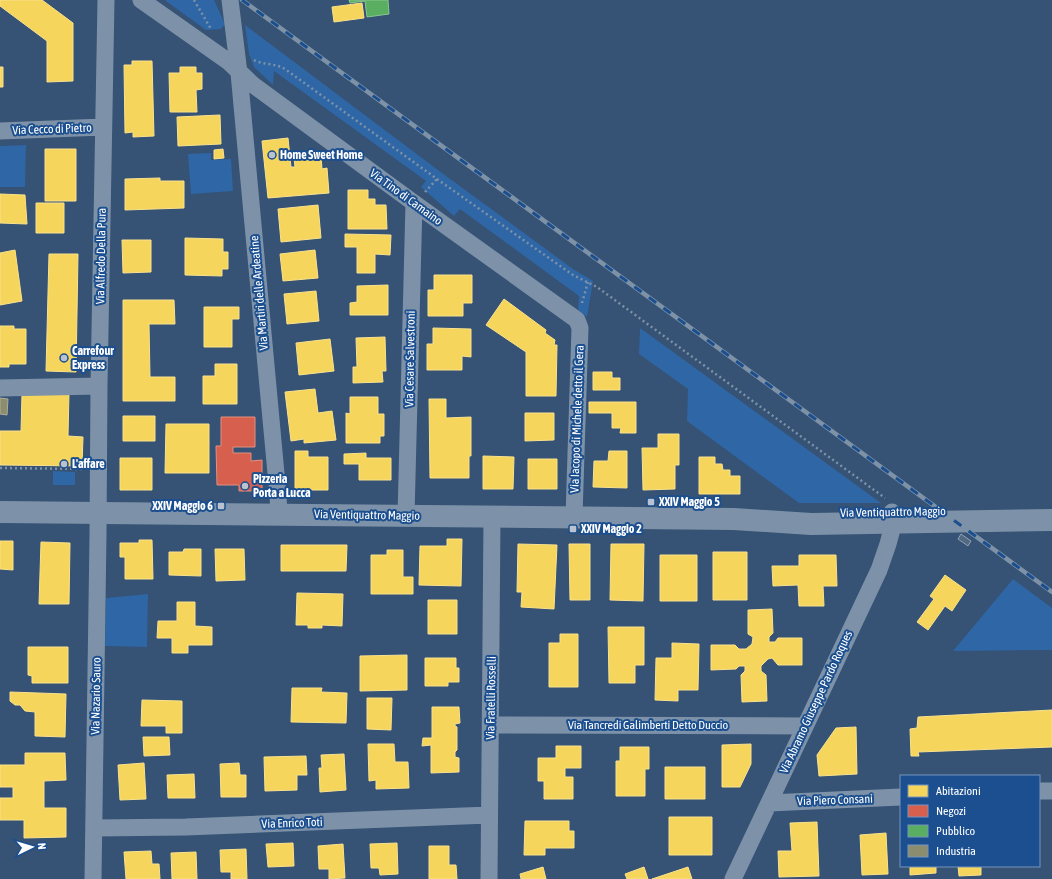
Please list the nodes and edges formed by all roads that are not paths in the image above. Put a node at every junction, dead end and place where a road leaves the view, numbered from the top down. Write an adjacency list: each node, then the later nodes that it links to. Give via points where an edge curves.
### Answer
1 (106, 0): 5 (street, Via Alfredo Della Pura)
2 (141, 0): 4 (street, Via Tino di Camaino, via 229,62)
3 (230, 0): 4 (street, Via Martiri delle Ardeatine)
4 (239, 72): 7 (street, Via Tino di Camaino); 15 (street, Via Martiri delle Ardeatine)
5 (104, 127): 6 (street, Via Cecco di Pietro); 9 (street, Via Alfredo Della Pura)
6 (0, 131)
7 (414, 203): 8 (street, Via Tino di Camaino); 16 (street, Via Cesare Salvestroni)
8 (577, 320): 18 (street, Via Iacopo di Michele detto il Gera, via 580,328)
9 (99, 386): 10 (street); 14 (street, Via Alfredo Della Pura)
10 (0, 388)
11 (1052, 510): 13 (street, Via Ventiquattro Maggio)
12 (0, 512): 14 (street, Via Ventiquattro Maggio)
13 (891, 512): 18 (street, Via Ventiquattro Maggio, via 811,524 734,519); 19 (street, Via Ventiquattro Maggio); 21 (street, Via Abramo Giuseppe Pardo Roques, via 892,529 879,570)
14 (98, 513): 15 (street, Via Ventiquattro Maggio); 27 (street, Via Nazario Sauro)
15 (279, 514): 16 (street, Via Ventiquattro Maggio)
16 (406, 516): 17 (street, Via Ventiquattro Maggio)
17 (492, 517): 18 (street, Via Ventiquattro Maggio); 20 (street, Via Fratelli Rosselli)
18 (574, 517)
19 (1052, 520)
20 (491, 725): 21 (street, Via Tancredi Galimberti Detto Duccio); 26 (street, Via Fratelli Rosselli)
21 (805, 726): 25 (street, Via Abramo Giuseppe Pardo Roques)
22 (1040, 791): 23 (street)
23 (1052, 791)
24 (900, 797): 25 (street, Via Piero Consani)
25 (769, 803): 30 (street, Via Abramo Giuseppe Pardo Roques)
26 (489, 815): 27 (street, Via Enrico Toti, via 186,827); 29 (street, Via Fratelli Rosselli)
27 (94, 828): 28 (street, Via Nazario Sauro)
28 (93, 879)
29 (488, 879)
30 (733, 879)

